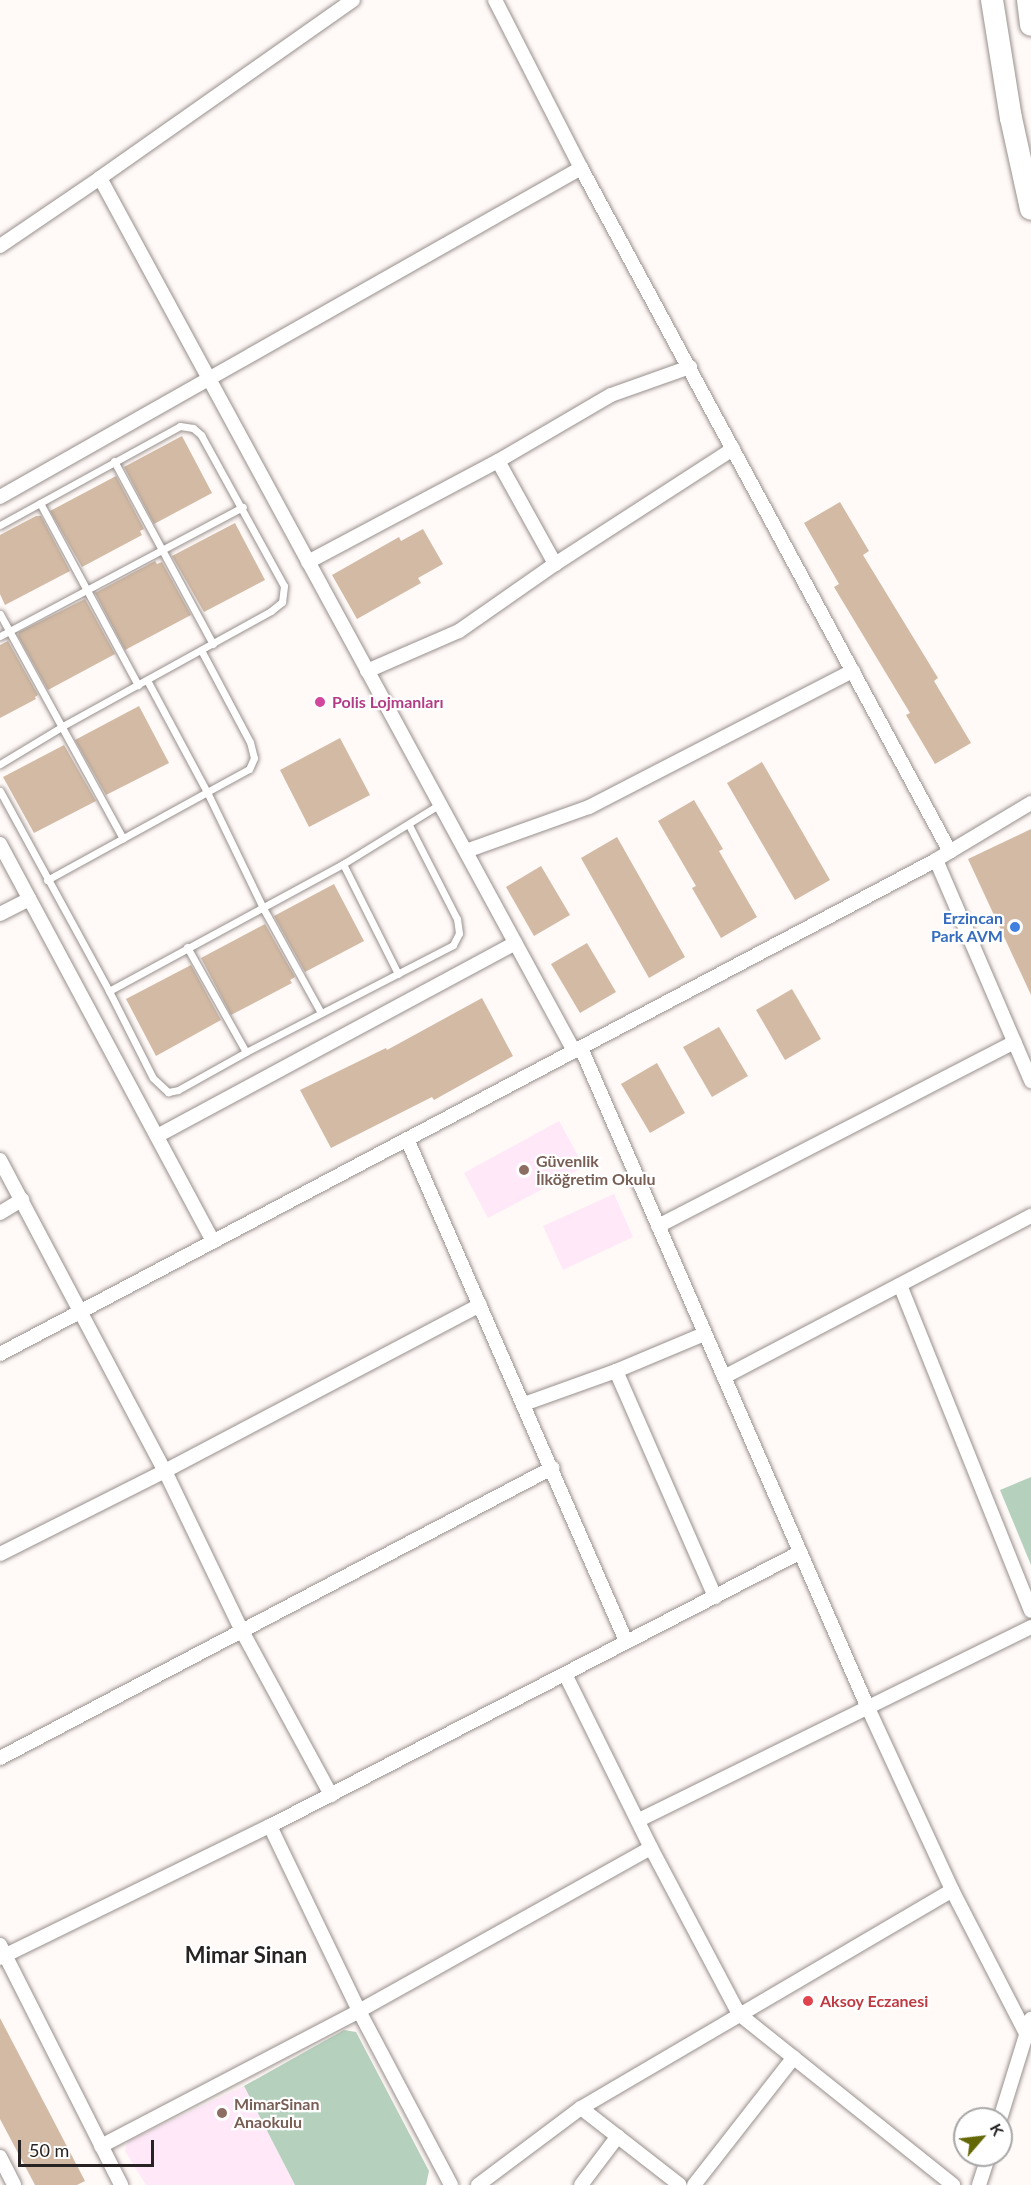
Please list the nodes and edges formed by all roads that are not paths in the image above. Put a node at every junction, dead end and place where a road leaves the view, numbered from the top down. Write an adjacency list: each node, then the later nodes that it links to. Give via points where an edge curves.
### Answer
1 (353, 0): 7 (street)
2 (495, 0): 6 (street)
3 (992, 0): 8 (main road)
4 (1028, 0): 5 (main road)
5 (1031, 25)
6 (580, 168): 10 (street); 11 (street)
7 (100, 178): 9 (street); 11 (street)
8 (1031, 209)
9 (0, 246)
10 (690, 367): 12 (street); 14 (street, via 611,395)
11 (207, 379): 15 (street); 20 (street)
12 (733, 449): 21 (street); 29 (street)
13 (114, 461): 16 (lane); 17 (lane, via 180,426 193,428 201,435); 19 (lane)
14 (498, 461): 20 (street); 21 (street)
15 (0, 497)
16 (40, 503): 18 (lane); 22 (lane)
17 (243, 507): 19 (lane); 26 (lane, via 284,586 282,602)
18 (0, 525)
19 (163, 549): 22 (lane); 26 (lane)
20 (308, 562): 28 (street)
21 (555, 564): 28 (street, via 459,631)
22 (87, 589): 24 (lane); 31 (lane)
23 (0, 614): 24 (lane)
24 (9, 631): 25 (lane); 32 (lane)
25 (0, 636)
26 (213, 644): 27 (lane)
27 (201, 650): 30 (lane); 35 (lane, via 250,742 254,758 249,769)
28 (367, 671): 37 (street)
29 (854, 671): 41 (street, via 589,807); 42 (street)
30 (147, 680): 31 (lane); 35 (lane)
31 (138, 685): 32 (lane)
32 (63, 726): 33 (lane); 39 (lane)
33 (0, 764)
34 (0, 791): 45 (lane)
35 (207, 792): 39 (lane); 47 (lane)
36 (1031, 803): 42 (street)
37 (440, 804): 38 (lane); 41 (street)
38 (409, 825): 44 (lane); 51 (lane, via 457,919 459,933 453,945)
39 (123, 839): 45 (lane)
40 (0, 844): 46 (street)
41 (466, 851): 49 (street)
42 (950, 852): 43 (street)
43 (936, 860): 54 (street); 55 (street)
44 (343, 864): 47 (lane); 51 (lane)
45 (47, 880): 52 (lane)
46 (29, 899): 48 (street); 58 (street)
47 (262, 906): 50 (lane); 53 (lane)
48 (0, 914)
49 (515, 943): 55 (street); 58 (street)
50 (187, 947): 52 (lane); 56 (lane)
51 (398, 974): 53 (lane)
52 (109, 991): 56 (lane, via 153,1078 168,1092)
53 (321, 1013): 56 (lane)
54 (1014, 1042): 57 (street); 64 (street)
55 (578, 1049): 59 (street); 64 (street)
56 (246, 1052)
57 (1031, 1081)
58 (157, 1136): 65 (street)
59 (407, 1139): 65 (street); 67 (street)
60 (0, 1160): 61 (street)
61 (22, 1200): 62 (street); 68 (street)
62 (0, 1213)
63 (1031, 1216): 66 (street)
64 (658, 1226): 69 (street)
65 (213, 1242): 68 (street)
66 (900, 1285): 72 (street); 79 (street)
67 (480, 1305): 73 (street); 75 (street)
68 (81, 1311): 70 (street); 75 (street)
69 (704, 1334): 71 (street); 72 (street)
70 (0, 1354)
71 (616, 1371): 73 (street); 78 (street)
72 (724, 1377): 76 (street)
73 (524, 1404): 74 (street)
74 (552, 1468): 81 (street); 82 (street)
75 (165, 1471): 77 (street); 81 (street)
76 (799, 1553): 78 (street); 84 (street)
77 (0, 1554)
78 (715, 1597): 82 (street)
79 (1031, 1611)
80 (1031, 1627): 84 (street)
81 (242, 1631): 85 (street); 86 (street)
82 (626, 1641): 83 (street)
83 (566, 1674): 86 (street); 87 (street)
84 (868, 1708): 87 (street); 90 (street)
85 (0, 1758)
86 (331, 1795): 88 (street)
87 (639, 1820): 89 (street)
88 (270, 1826): 91 (street); 92 (street)
89 (651, 1848): 92 (street); 93 (street)
90 (952, 1890): 93 (street); 95 (street)
91 (2, 1952): 100 (street)
92 (359, 2011): 100 (street); 105 (street)
93 (739, 2014): 96 (street); 98 (street)
94 (1031, 2019): 95 (street)
95 (1029, 2035): 97 (street)
96 (794, 2057): 109 (street); 110 (street)
97 (1004, 2107)
98 (581, 2108): 99 (street); 106 (street)
99 (618, 2136): 107 (street); 108 (street)
100 (101, 2146): 104 (street)
101 (0, 2157): 103 (street)
102 (985, 2167): 111 (street)
103 (14, 2185)
104 (121, 2185)
105 (451, 2185)
106 (478, 2185)
107 (581, 2185)
108 (680, 2185)
109 (694, 2185)
110 (953, 2185)
111 (979, 2185)

